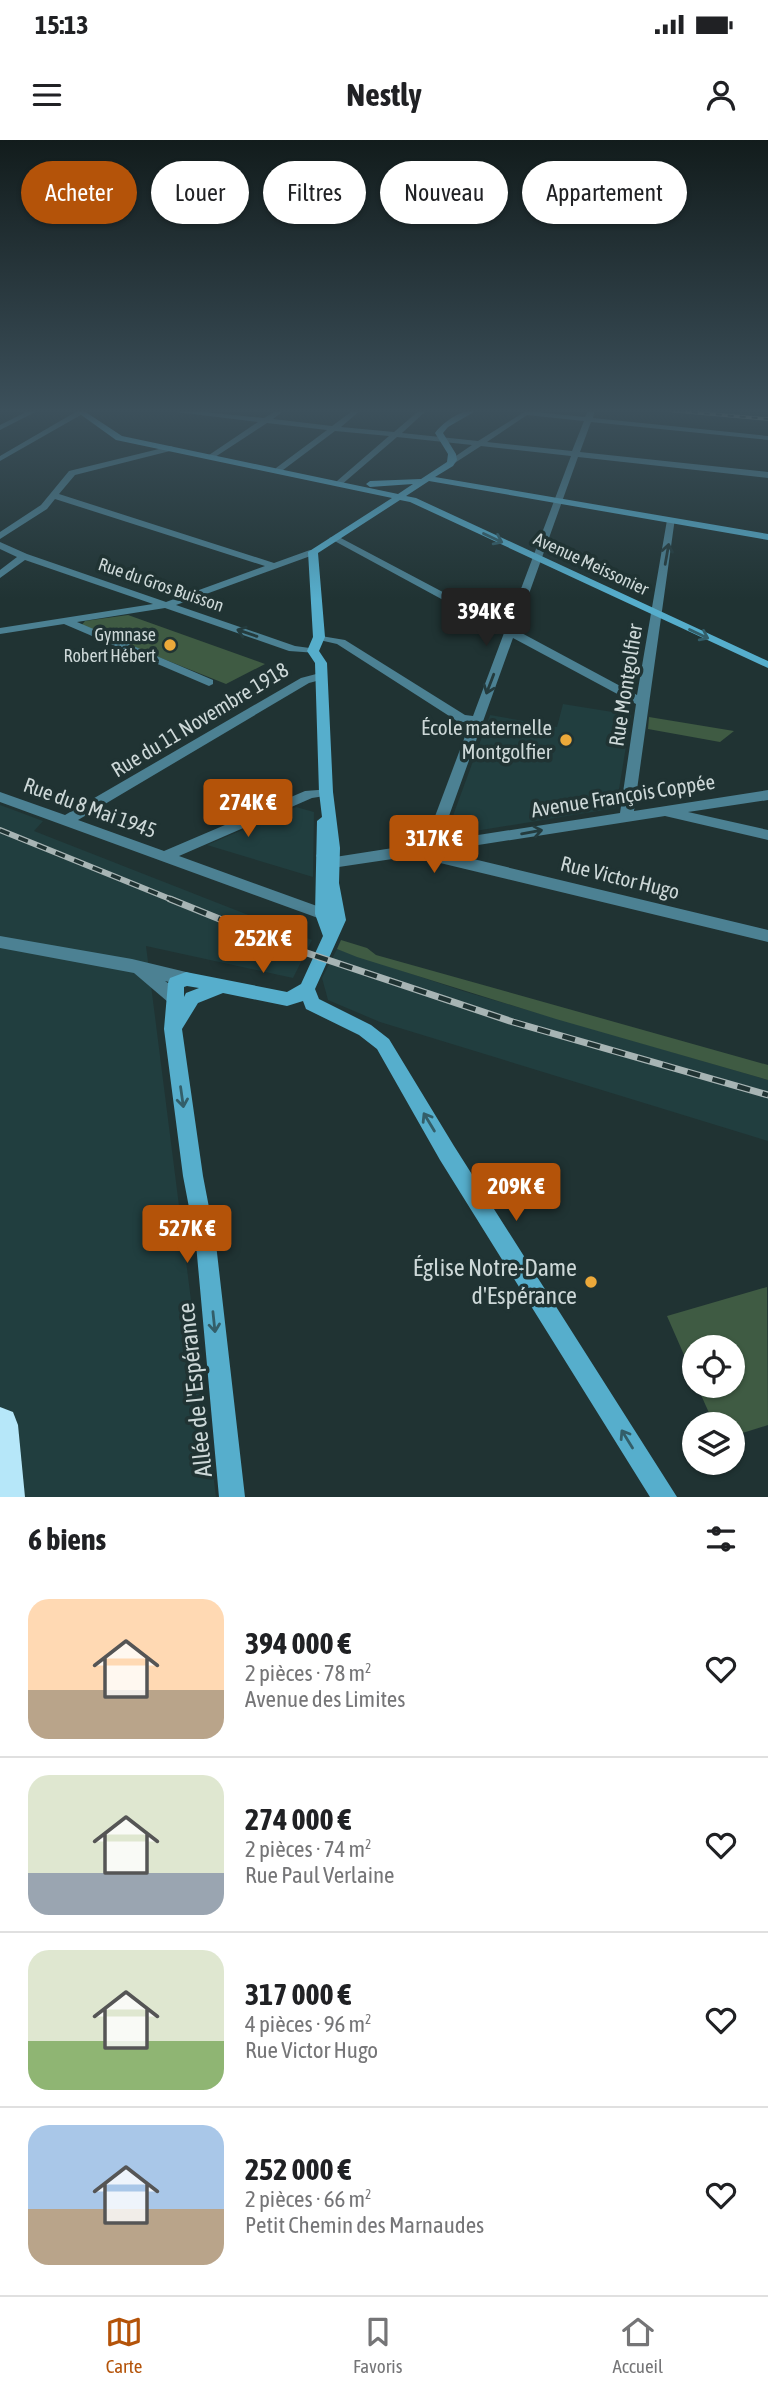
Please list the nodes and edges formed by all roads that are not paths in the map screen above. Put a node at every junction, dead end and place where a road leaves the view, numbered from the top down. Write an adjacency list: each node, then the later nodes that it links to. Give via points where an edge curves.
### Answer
1 (75, 472): 10 (street)
2 (290, 472): 9 (street)
3 (356, 472): 9 (street)
4 (435, 472): 8 (street)
5 (569, 472): 12 (street)
6 (739, 472): 7 (street)
7 (768, 475)
8 (423, 479): 9 (street); 11 (street); 12 (street)
9 (344, 484): 11 (street, Avenue Meissonier)
10 (52, 495): 14 (street, via 44,507); 21 (street)
11 (400, 495): 16 (street); 20 (street, Avenue Meissonier, one-way to 20)
12 (559, 501): 13 (street); 20 (street)
13 (672, 520): 15 (street); 24 (street, Rue Montgolfier, one-way to 13)
14 (0, 536)
15 (768, 537)
16 (334, 538): 18 (street); 27 (street)
17 (0, 545): 19 (street, Rue du Gros Buisson)
18 (313, 552): 21 (street); 28 (street)
19 (24, 556): 22 (street); 23 (street, Rue du Gros Buisson)
20 (538, 559): 24 (street, Avenue Meissonier); 27 (street)
21 (274, 566): 23 (street)
22 (0, 575)
23 (167, 604): 25 (street); 29 (street, Rue du Gros Buisson, one-way to 23, via 293,649)
24 (657, 614): 30 (street, Avenue Meissonier, one-way to 30); 33 (street, Rue Montgolfier)
25 (65, 621): 26 (street); 32 (street)
26 (0, 631)
27 (510, 633): 33 (street); 34 (street, one-way to 34)
28 (319, 638): 29 (street); 34 (street, via 341,642 461,718)
29 (313, 650): 31 (street, via 321,663)
30 (768, 665)
31 (320, 677): 35 (street); 41 (street, Rue du 11 Novembre 1918, via 305,680)
32 (209, 682)
33 (642, 702): 40 (street, Rue Montgolfier)
34 (477, 721): 45 (street)
35 (326, 792): 46 (street, via 310,794); 47 (street, via 334,848)
36 (768, 795): 38 (street, Avenue François Coppée)
37 (0, 797): 41 (street, Rue du 8 Mai 1945)
38 (710, 805): 39 (street, Avenue François Coppée); 42 (street, via 705,814)
39 (661, 812): 40 (street, Avenue François Coppée); 42 (street)
40 (627, 815): 44 (street, Avenue François Coppée, one-way to 40)
41 (66, 821): 46 (street, Rue du 8 Mai 1945)
42 (718, 824): 43 (street)
43 (768, 835)
44 (455, 845): 45 (street, Avenue François Coppée); 48 (street)
45 (430, 849): 47 (street, Avenue François Coppée); 48 (street, Rue Victor Hugo, via 436,857)
46 (163, 857): 50 (street, Rue du 8 Mai 1945)
47 (327, 859): 49 (street); 50 (street)
48 (462, 862): 52 (street, Rue Victor Hugo)
49 (333, 892): 50 (street); 51 (street, via 338,920)
50 (323, 914): 51 (street)
51 (333, 933): 54 (street)
52 (768, 936)
53 (0, 942): 55 (street, via 132,966)
54 (307, 989): 55 (street, via 287,999 225,986); 59 (street, one-way to 54, via 383,1044 312,1004)
55 (183, 1000): 58 (street, Allée de l'Espérance, one-way to 58, via 193,1176 206,1244)
56 (0, 1425): 57 (highway)
57 (6, 1497)
58 (232, 1497)
59 (664, 1497)

